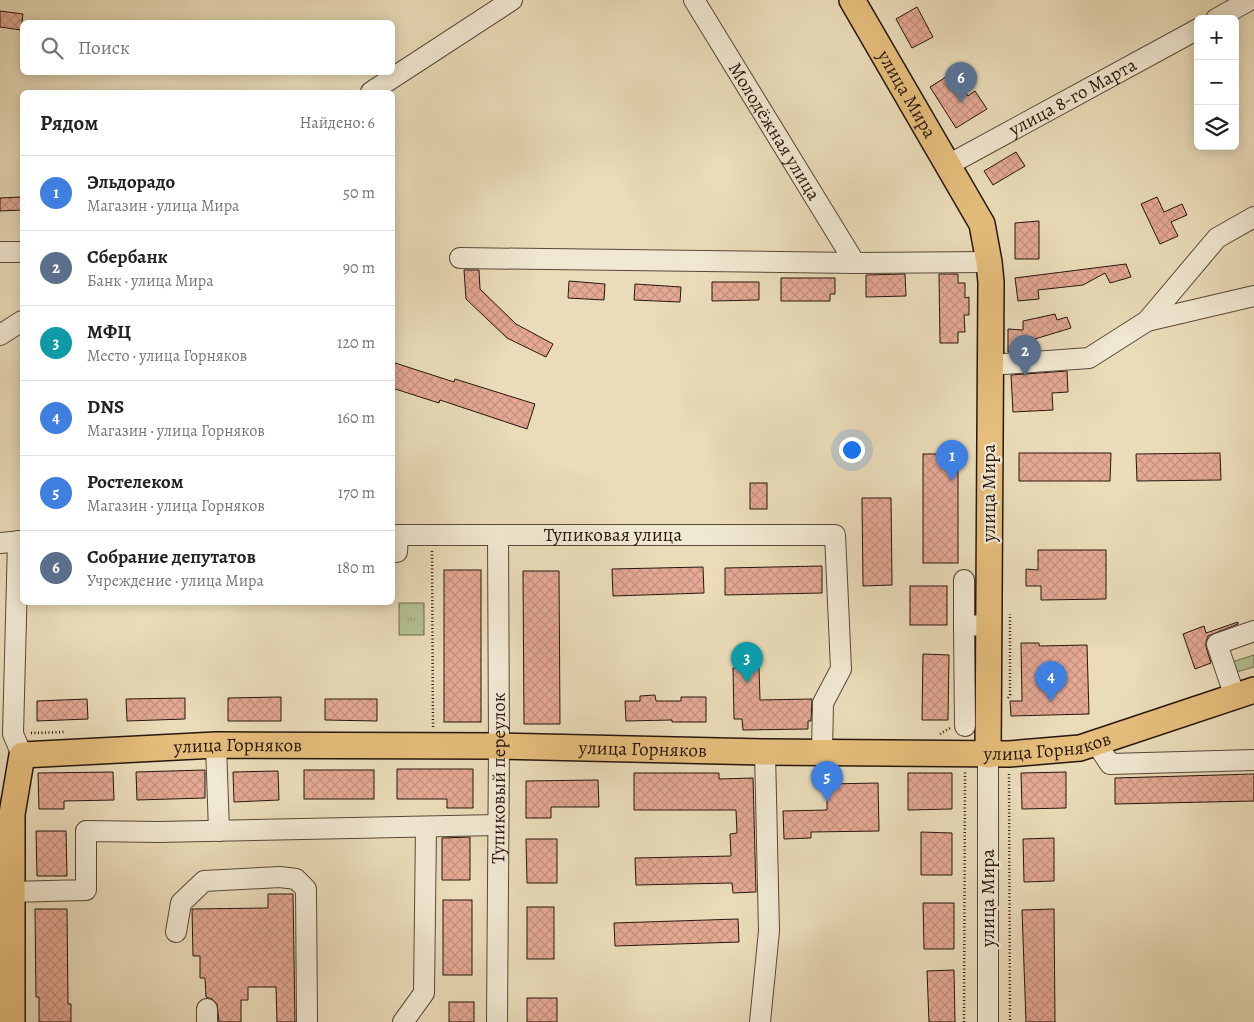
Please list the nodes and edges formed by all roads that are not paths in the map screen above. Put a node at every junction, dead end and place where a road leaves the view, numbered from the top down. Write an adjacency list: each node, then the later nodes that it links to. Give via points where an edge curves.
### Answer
1 (512, 0): 7 (street)
2 (694, 0): 14 (street, Молодёжная улица)
3 (852, 0): 8 (main road, улица Мира)
4 (1250, 0): 5 (street)
5 (1223, 15)
6 (1194, 30): 8 (street, улица 8-го Марта)
7 (374, 90)
8 (948, 165): 13 (main road, улица Мира, via 982,224)
9 (1254, 217): 16 (street, via 1216,238)
10 (0, 252): 11 (street)
11 (20, 252)
12 (460, 258): 14 (street)
13 (989, 262): 14 (street); 19 (main road, улица Мира)
14 (855, 263)
15 (1254, 296): 16 (street)
16 (1147, 321): 19 (street, via 1089,358)
17 (20, 322): 18 (street)
18 (0, 335)
19 (990, 365): 24 (main road, улица Мира)
20 (498, 535): 22 (street, Тупиковая улица, via 432,535); 31 (street, Тупиковый переулок); 33 (street, Тупиковая улица, via 835,535 841,669 823,703)
21 (13, 541): 35 (street, via 13,734)
22 (395, 541)
23 (964, 580): 25 (street)
24 (989, 625): 25 (street); 34 (main road, улица Мира)
25 (964, 626): 28 (street)
26 (1254, 631): 27 (street, via 1217,644)
27 (1244, 694): 29 (main road, улица Горняков)
28 (965, 726)
29 (1096, 743): 34 (main road, улица Горняков, via 1080,748); 36 (street, via 1110,764)
30 (216, 745): 31 (main road, улица Горняков); 35 (main road, улица Горняков); 39 (street)
31 (499, 746): 32 (main road, улица Горняков); 37 (street, Тупиковый переулок)
32 (764, 752): 33 (main road, улица Горняков); 46 (street, via 768,931)
33 (822, 752): 34 (main road, улица Горняков)
34 (976, 754): 47 (street, улица Мира)
35 (22, 755): 40 (main road, via 12,814)
36 (1254, 760)
37 (498, 825): 38 (street); 45 (street, Тупиковый переулок)
38 (426, 826): 39 (street); 44 (street, via 424,993)
39 (220, 831): 40 (street, via 86,831 86,890)
40 (12, 892): 42 (main road)
41 (176, 932): 43 (street, via 181,903 204,881 296,879 306,890)
42 (12, 1022)
43 (307, 1022)
44 (403, 1022)
45 (497, 1022)
46 (760, 1022)
47 (988, 1022)

